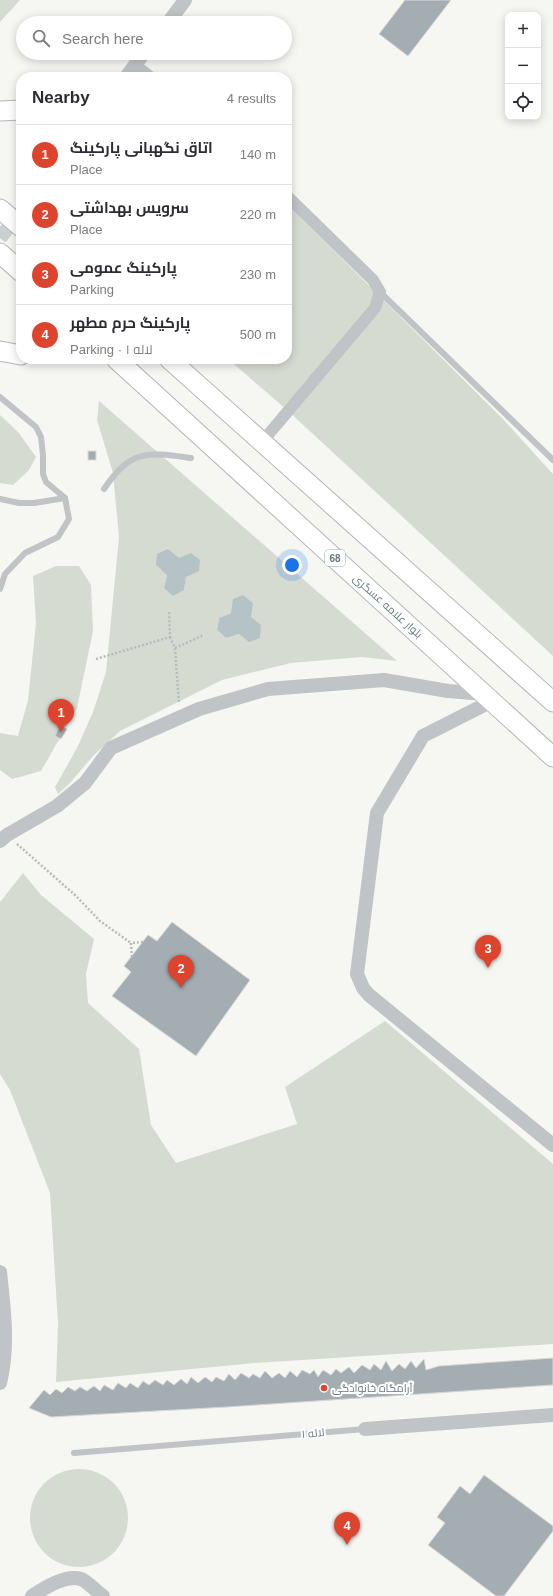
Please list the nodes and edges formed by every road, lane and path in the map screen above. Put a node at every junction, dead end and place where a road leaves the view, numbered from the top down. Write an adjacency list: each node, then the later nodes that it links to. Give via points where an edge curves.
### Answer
1 (185, 0): 2 (street)
2 (173, 16)
3 (139, 60): 4 (street)
4 (135, 65): 5 (street); 6 (street)
5 (130, 72)
6 (144, 72)
7 (16, 110): 8 (highway)
8 (0, 111)
9 (292, 201): 14 (street, via 373,280)
10 (0, 209): 11 (highway)
11 (16, 223)
12 (0, 253): 13 (highway)
13 (16, 267)
14 (380, 292): 20 (street, via 375,308); 22 (lane)
15 (0, 351): 16 (highway)
16 (16, 354)
17 (122, 364): 32 (highway, بلوار علامه عسگری / 68)
18 (175, 364): 20 (highway)
19 (0, 397): 24 (lane, via 36,427 41,437 43,474 46,482)
20 (262, 442): 33 (highway)
21 (191, 458): 23 (lane, via 146,454 121,467)
22 (553, 460)
23 (104, 489)
24 (65, 498): 25 (lane, via 34,503); 26 (lane, via 69,519 58,538 25,553 5,574)
25 (0, 499)
26 (0, 589)
27 (170, 612): 29 (path)
28 (204, 635): 30 (path)
29 (170, 637): 30 (path); 31 (path)
30 (175, 648): 34 (path)
31 (96, 659)
32 (488, 698): 34 (street, via 384,680 268,689 199,709); 35 (highway, بلوار علامه عسگری / 68); 40 (street, via 423,736 377,813 358,974 363,988 370,995)
33 (553, 702)
34 (180, 718): 36 (street, via 111,748 85,783 57,806)
35 (553, 757)
36 (4, 838): 38 (path, via 75,895 100,921)
37 (143, 942): 38 (path)
38 (131, 943): 39 (path)
39 (132, 957)
40 (553, 1145)
41 (0, 1272): 42 (street, via 6,1320)
42 (0, 1383)
43 (553, 1415): 44 (street, لاله ۱)
44 (365, 1429): 45 (lane, لاله ۱)
45 (74, 1453)
46 (32, 1596): 47 (street, via 47,1586 70,1578 81,1579)
47 (103, 1596)

